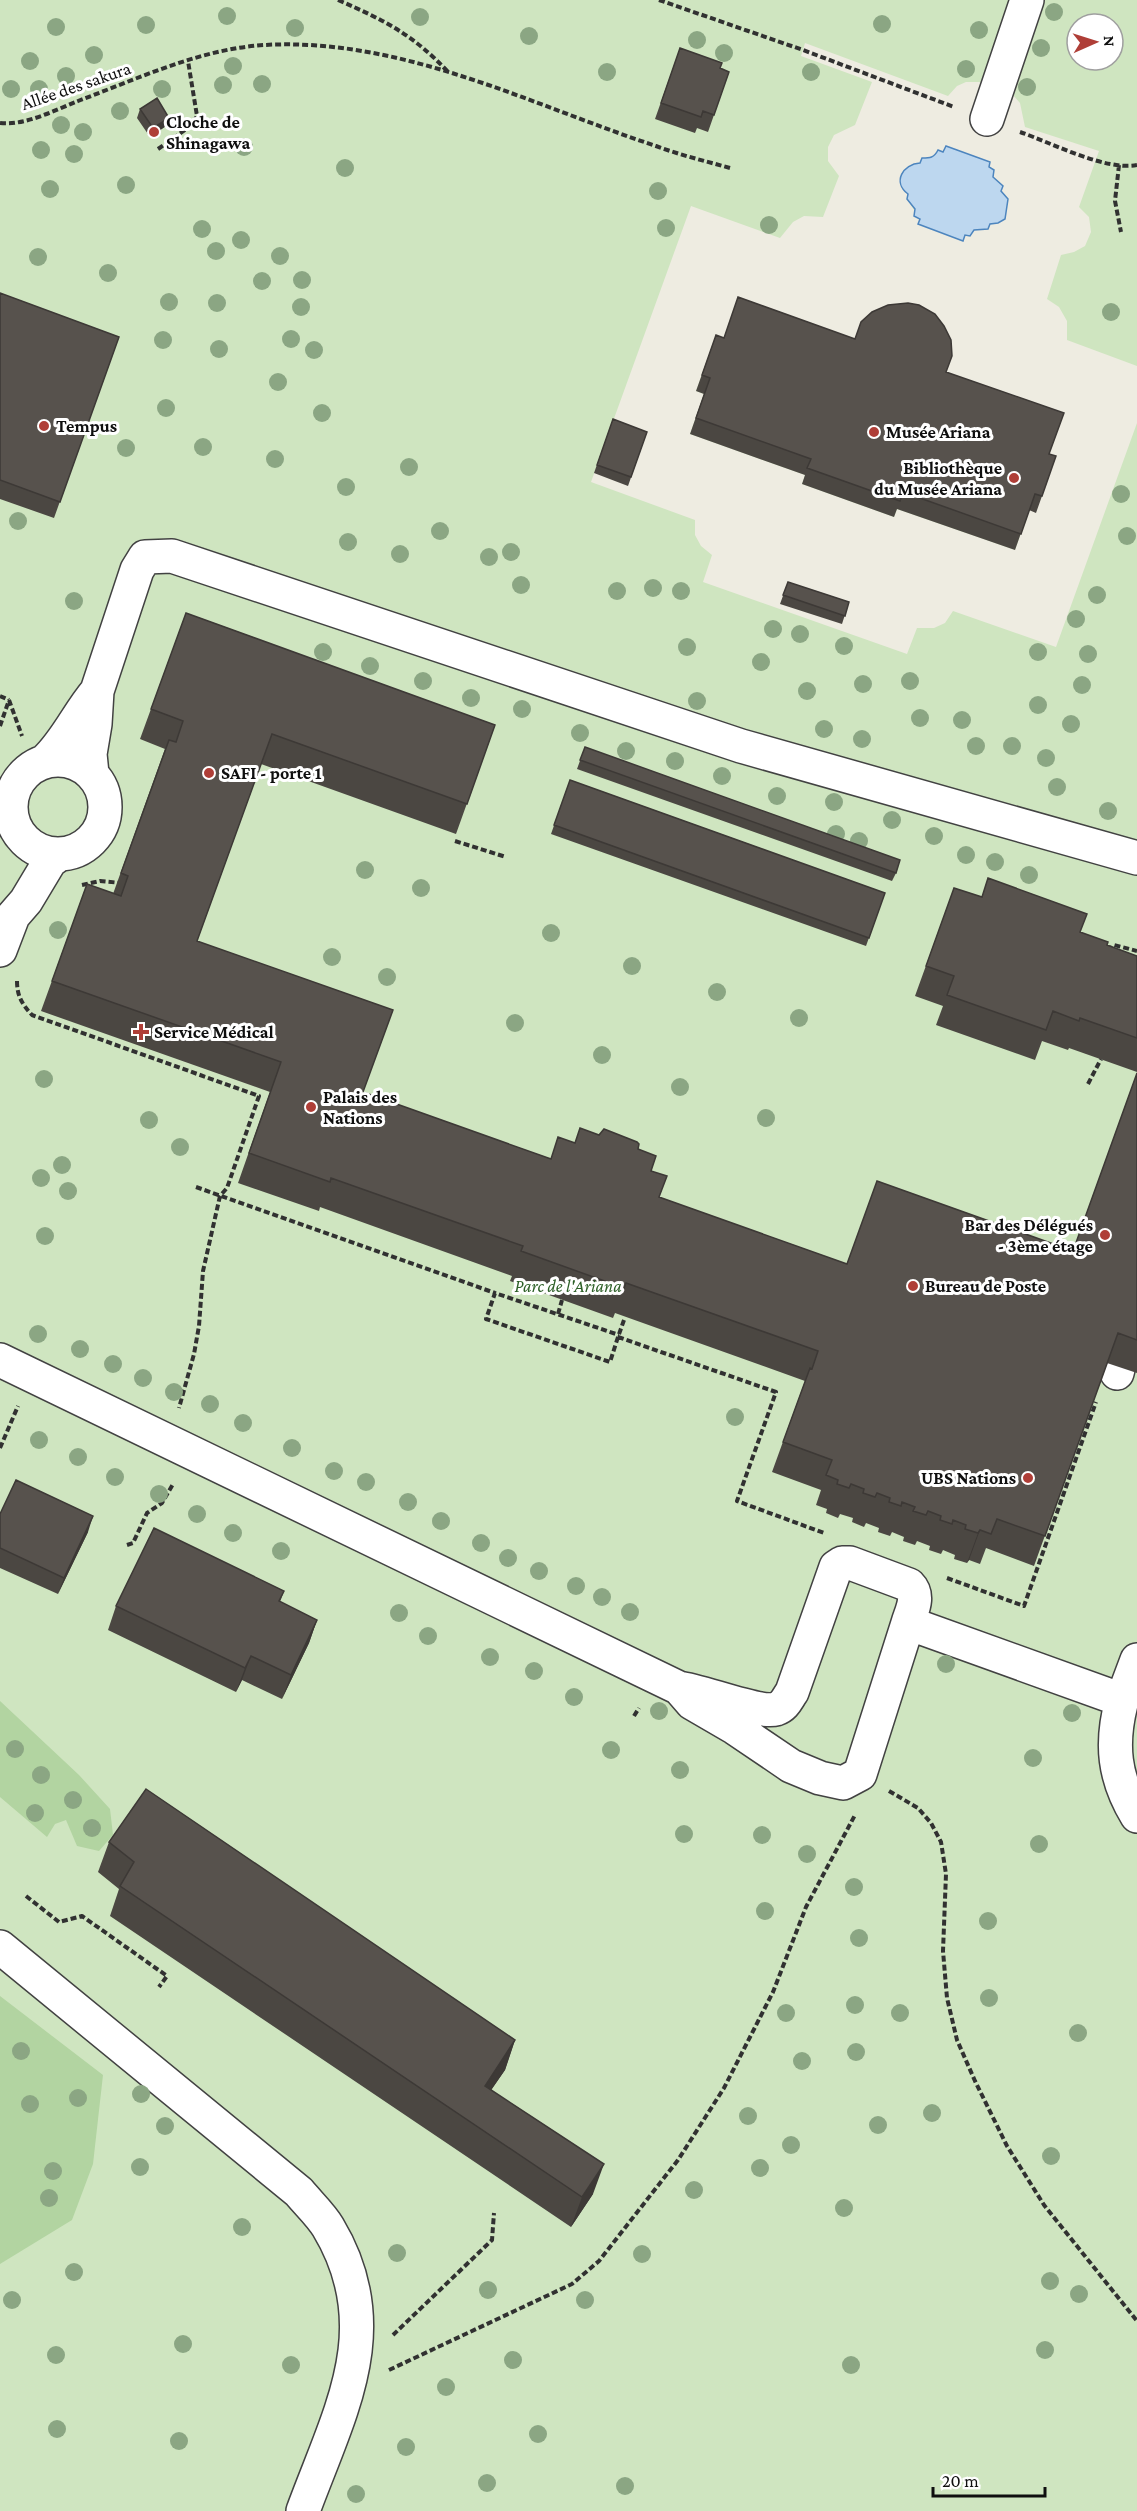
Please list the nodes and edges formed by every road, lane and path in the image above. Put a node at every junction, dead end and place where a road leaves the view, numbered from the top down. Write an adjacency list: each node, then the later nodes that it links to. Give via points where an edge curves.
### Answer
1 (338, 0): 5 (path, via 382,19 428,49)
2 (659, 0): 6 (path, via 794,46)
3 (1027, 0): 6 (street)
4 (188, 60): 5 (path, Allée des sakura, via 263,45 320,46 378,54); 7 (path, Allée des sakura, via 35,117); 8 (path, via 197,116 192,125)
5 (449, 73): 11 (path, Allée des sakura, via 657,147)
6 (987, 120): 9 (path)
7 (0, 123)
8 (158, 149)
9 (1119, 165): 10 (path); 12 (path, via 1115,201)
10 (1137, 165)
11 (730, 168)
12 (1121, 232)
13 (97, 691): 16 (street); 17 (street, via 90,754); 22 (street, via 137,570 145,557 172,556 741,746)
14 (0, 696): 15 (path, via 9,700)
15 (0, 726)
16 (45, 761): 17 (street, via 70,761); 18 (street, via 27,771 15,786 10,813)
17 (92, 774): 20 (street, via 104,798 101,825 85,846)
18 (21, 837): 20 (street, via 39,850); 25 (street, via 22,862 13,897)
19 (455, 841): 21 (path)
20 (60, 854): 25 (street, via 50,861)
21 (506, 857)
22 (1137, 858)
23 (126, 884): 24 (path, via 100,881)
24 (77, 887)
25 (13, 916): 26 (street)
26 (0, 950)
27 (1137, 951): 28 (path, via 1114,945)
28 (1106, 955)
29 (17, 979): 32 (path, via 17,993 32,1015 259,1096)
30 (1101, 1059): 31 (path)
31 (1088, 1084)
32 (254, 1111): 33 (path); 35 (path, via 227,1188)
33 (262, 1114)
34 (196, 1186): 35 (path)
35 (220, 1196): 36 (path); 43 (path, via 203,1271 194,1354 178,1412 186,1433)
36 (495, 1293): 38 (path); 40 (path, via 486,1319 610,1362)
37 (562, 1300): 38 (path)
38 (558, 1314): 40 (path)
39 (624, 1320): 40 (path)
40 (619, 1336): 44 (path, via 776,1392 737,1501)
41 (0, 1360): 43 (street)
42 (1112, 1378): 46 (path, via 1024,1606)
43 (185, 1450): 45 (path, via 168,1497 147,1513 133,1543); 49 (street)
44 (830, 1535)
45 (127, 1545)
46 (943, 1577)
47 (908, 1623): 49 (street, via 915,1590 842,1563 836,1567 784,1705 762,1710); 50 (street); 51 (street)
48 (1137, 1660): 50 (street)
49 (679, 1688): 51 (street, via 692,1703 791,1766 843,1783)
50 (1122, 1700): 52 (street, via 1114,1747 1124,1795)
51 (860, 1774): 57 (path, via 918,1808 931,1822 941,1842 946,1874 943,1951 947,1998 957,2040 1007,2146 1044,2205); 59 (path, via 861,1796 852,1824 806,1907 773,1992 746,2047 703,2124 624,2230 598,2262 572,2284)
52 (1137, 1816)
53 (26, 1896): 55 (path, via 58,1922 82,1916 167,1976)
54 (0, 1947): 60 (street, via 299,2192 328,2227 348,2268 355,2294 357,2345 348,2389)
55 (159, 1987)
56 (494, 2213): 58 (path, via 492,2240)
57 (1137, 2321)
58 (386, 2341)
59 (382, 2373)
60 (303, 2511)

